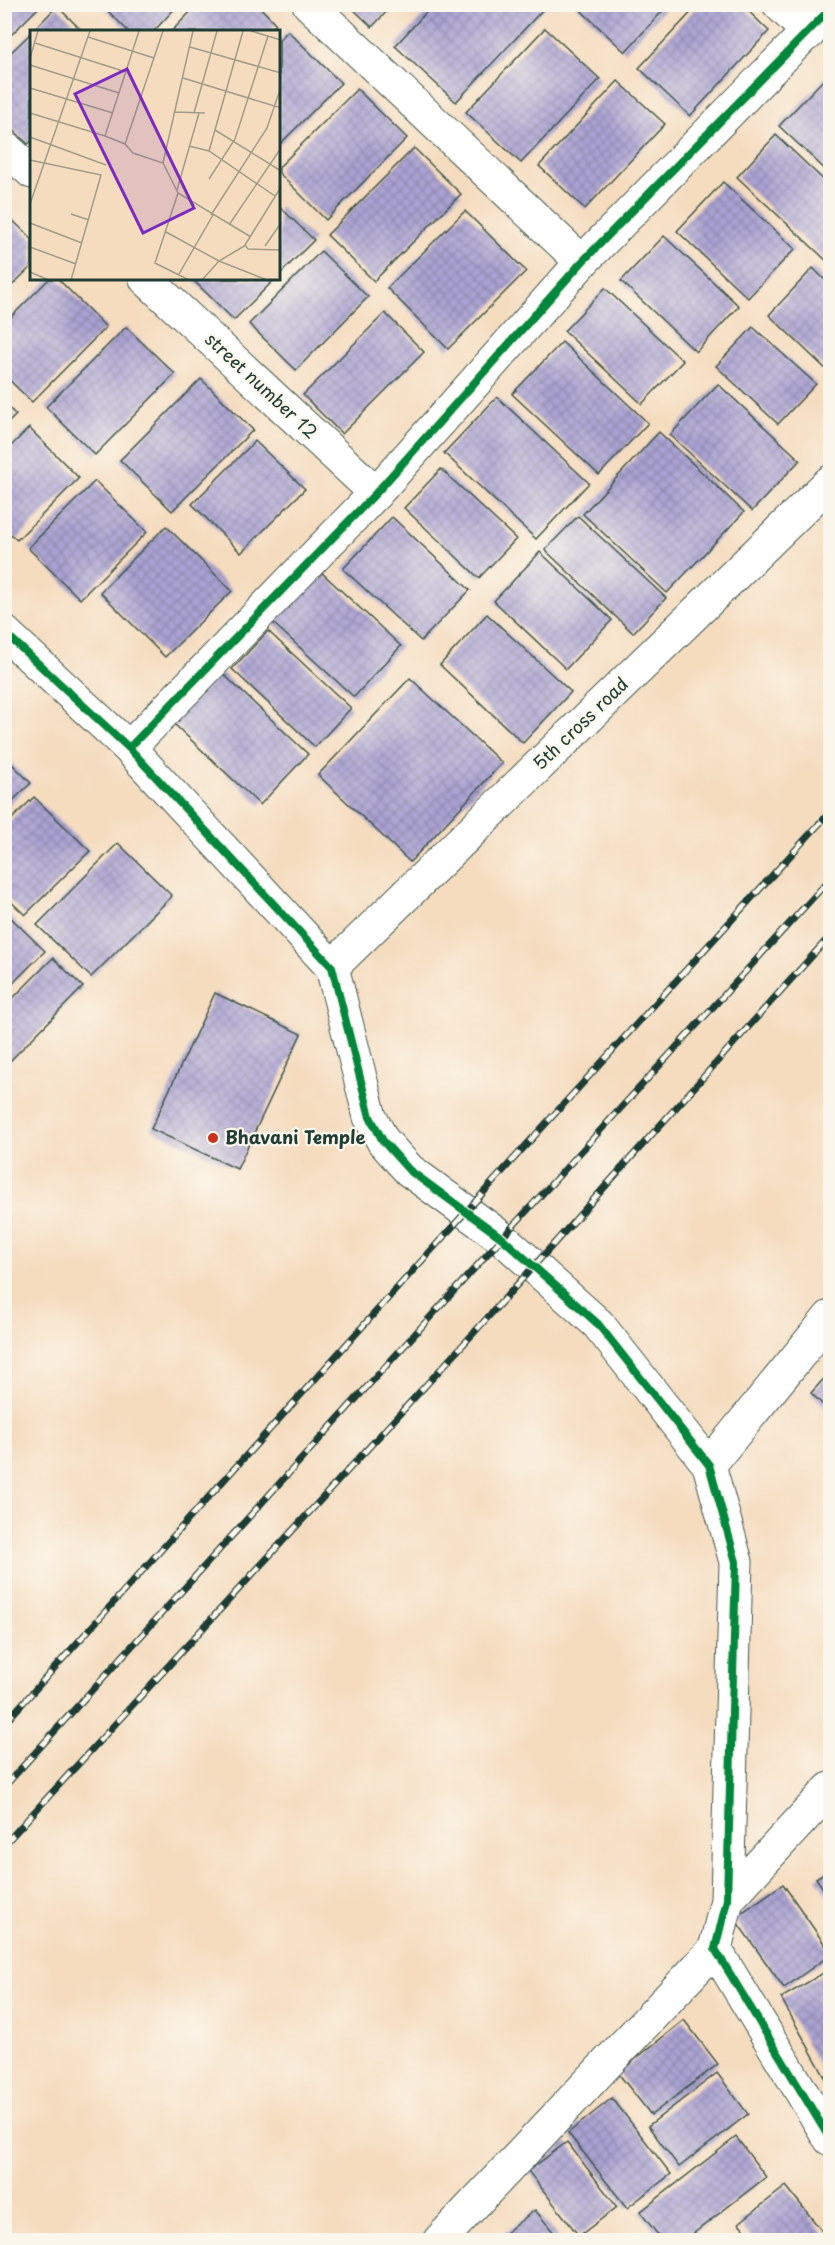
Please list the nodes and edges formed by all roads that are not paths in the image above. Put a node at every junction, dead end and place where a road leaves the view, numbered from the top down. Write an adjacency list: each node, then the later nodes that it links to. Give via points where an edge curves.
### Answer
1 (309, 4): 7 (street)
2 (779, 4): 4 (street)
3 (831, 9): 4 (street)
4 (809, 33): 7 (street)
5 (4, 147): 6 (street)
6 (30, 170)
7 (582, 262): 10 (street)
8 (147, 280): 10 (street, street number 12)
9 (831, 482): 13 (street, 5th cross road)
10 (376, 493): 12 (street)
11 (4, 632): 12 (street)
12 (129, 748): 13 (street)
13 (332, 967): 15 (street, via 370,1117 383,1141 409,1170 501,1238 598,1324)
14 (831, 1317): 15 (street)
15 (709, 1465): 17 (street, via 736,1562)
16 (831, 1789): 17 (street)
17 (727, 1900): 18 (street)
18 (715, 1948): 19 (street); 20 (street)
19 (831, 2139)
20 (440, 2241)

